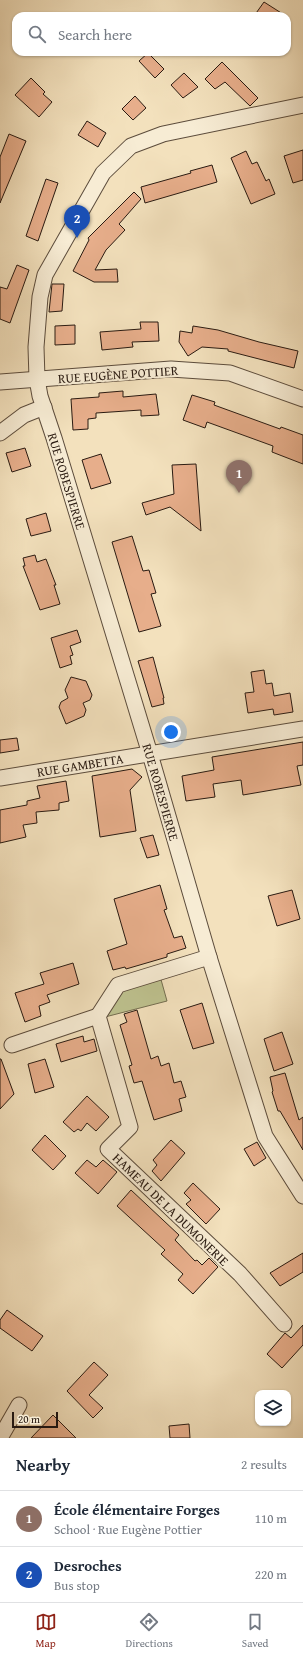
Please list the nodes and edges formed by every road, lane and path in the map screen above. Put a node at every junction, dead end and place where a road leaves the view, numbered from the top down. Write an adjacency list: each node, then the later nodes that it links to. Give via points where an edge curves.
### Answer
1 (303, 105): 2 (street, RUE ROBESPIERRE, via 162,134 131,146 103,173 45,275 40,297 36,347)
2 (37, 379): 3 (street, RUE EUGÈNE POTTIER); 4 (street, RUE EUGÈNE POTTIER, via 171,368 230,372); 5 (street, RUE ROBESPIERRE)
3 (0, 382)
4 (303, 398)
5 (44, 407): 6 (street, via 24,415); 8 (street, RUE ROBESPIERRE)
6 (0, 433)
7 (303, 729): 8 (street, RUE GAMBETTA)
8 (150, 754): 9 (street, RUE GAMBETTA); 10 (street, RUE ROBESPIERRE)
9 (0, 778)
10 (209, 957): 11 (street, via 118,984); 13 (street, RUE ROBESPIERRE, via 266,1136)
11 (98, 1016): 12 (street); 14 (street, HAMEAU DE LA DUMONERIE, via 130,1127 108,1149 240,1274)
12 (12, 1045)
13 (303, 1196)
14 (284, 1324)
15 (19, 1405): 16 (street)
16 (0, 1438)

